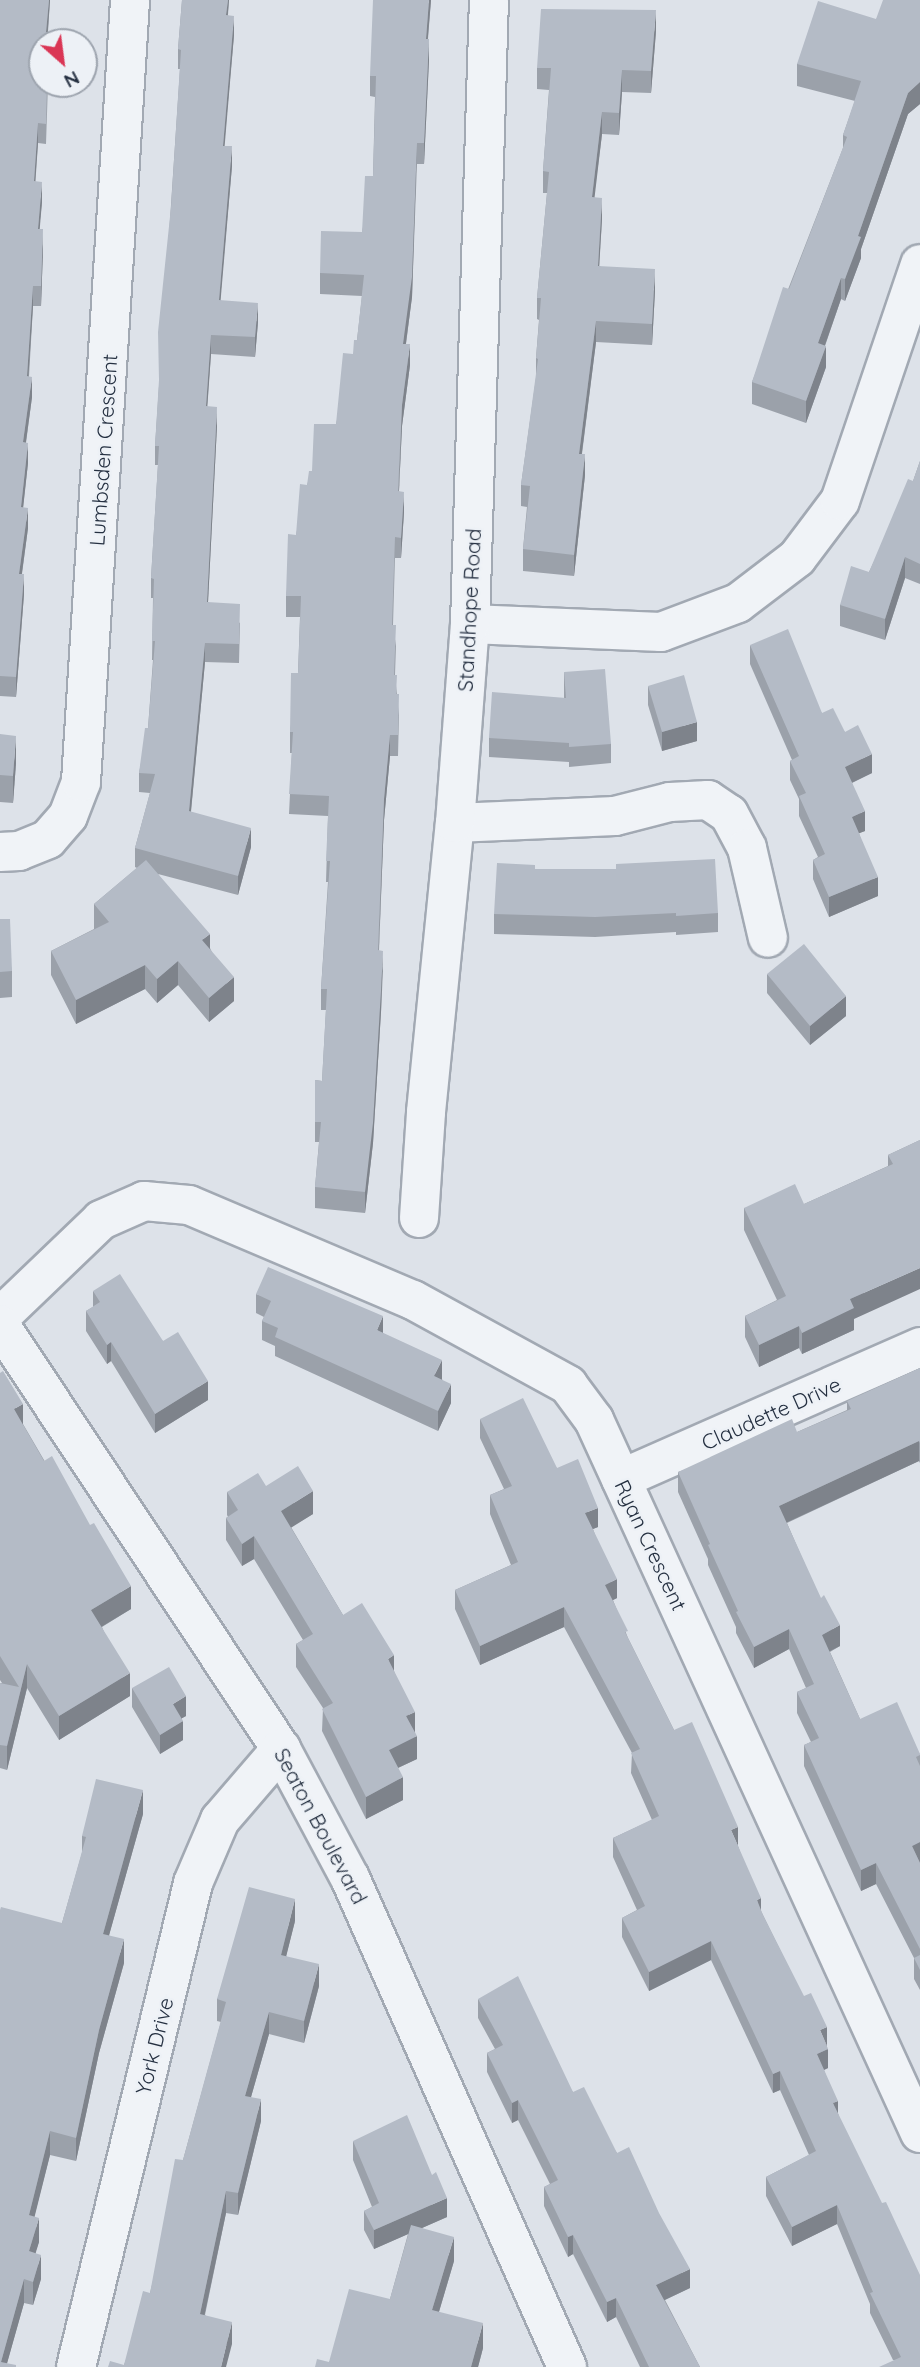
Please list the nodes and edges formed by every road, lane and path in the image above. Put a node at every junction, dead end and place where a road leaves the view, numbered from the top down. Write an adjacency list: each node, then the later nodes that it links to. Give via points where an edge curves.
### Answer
1 (130, 0): 6 (street, Lumbsden Crescent, via 81,782 68,816 48,839 19,851)
2 (489, 0): 4 (street, Standhope Road)
3 (920, 264): 4 (street, via 840,501 797,558 738,603 661,632)
4 (470, 624): 5 (street, Standhope Road)
5 (456, 823): 7 (street, via 615,816 670,802 708,800 729,814 747,848); 8 (street, Standhope Road)
6 (0, 852)
7 (768, 938)
8 (419, 1219)
9 (0, 1317): 12 (street, Ryan Crescent, via 101,1220 144,1201 188,1205 413,1300 568,1385 594,1420)
10 (0, 1325): 13 (street, Seaton Boulevard)
11 (920, 1347): 12 (street, Claudette Drive)
12 (621, 1479): 14 (street, Ryan Crescent)
13 (282, 1749): 15 (street, York Drive, via 220,1820 194,1883); 16 (street, Seaton Boulevard, via 351,1878)
14 (920, 2133)
15 (76, 2367)
16 (567, 2367)

